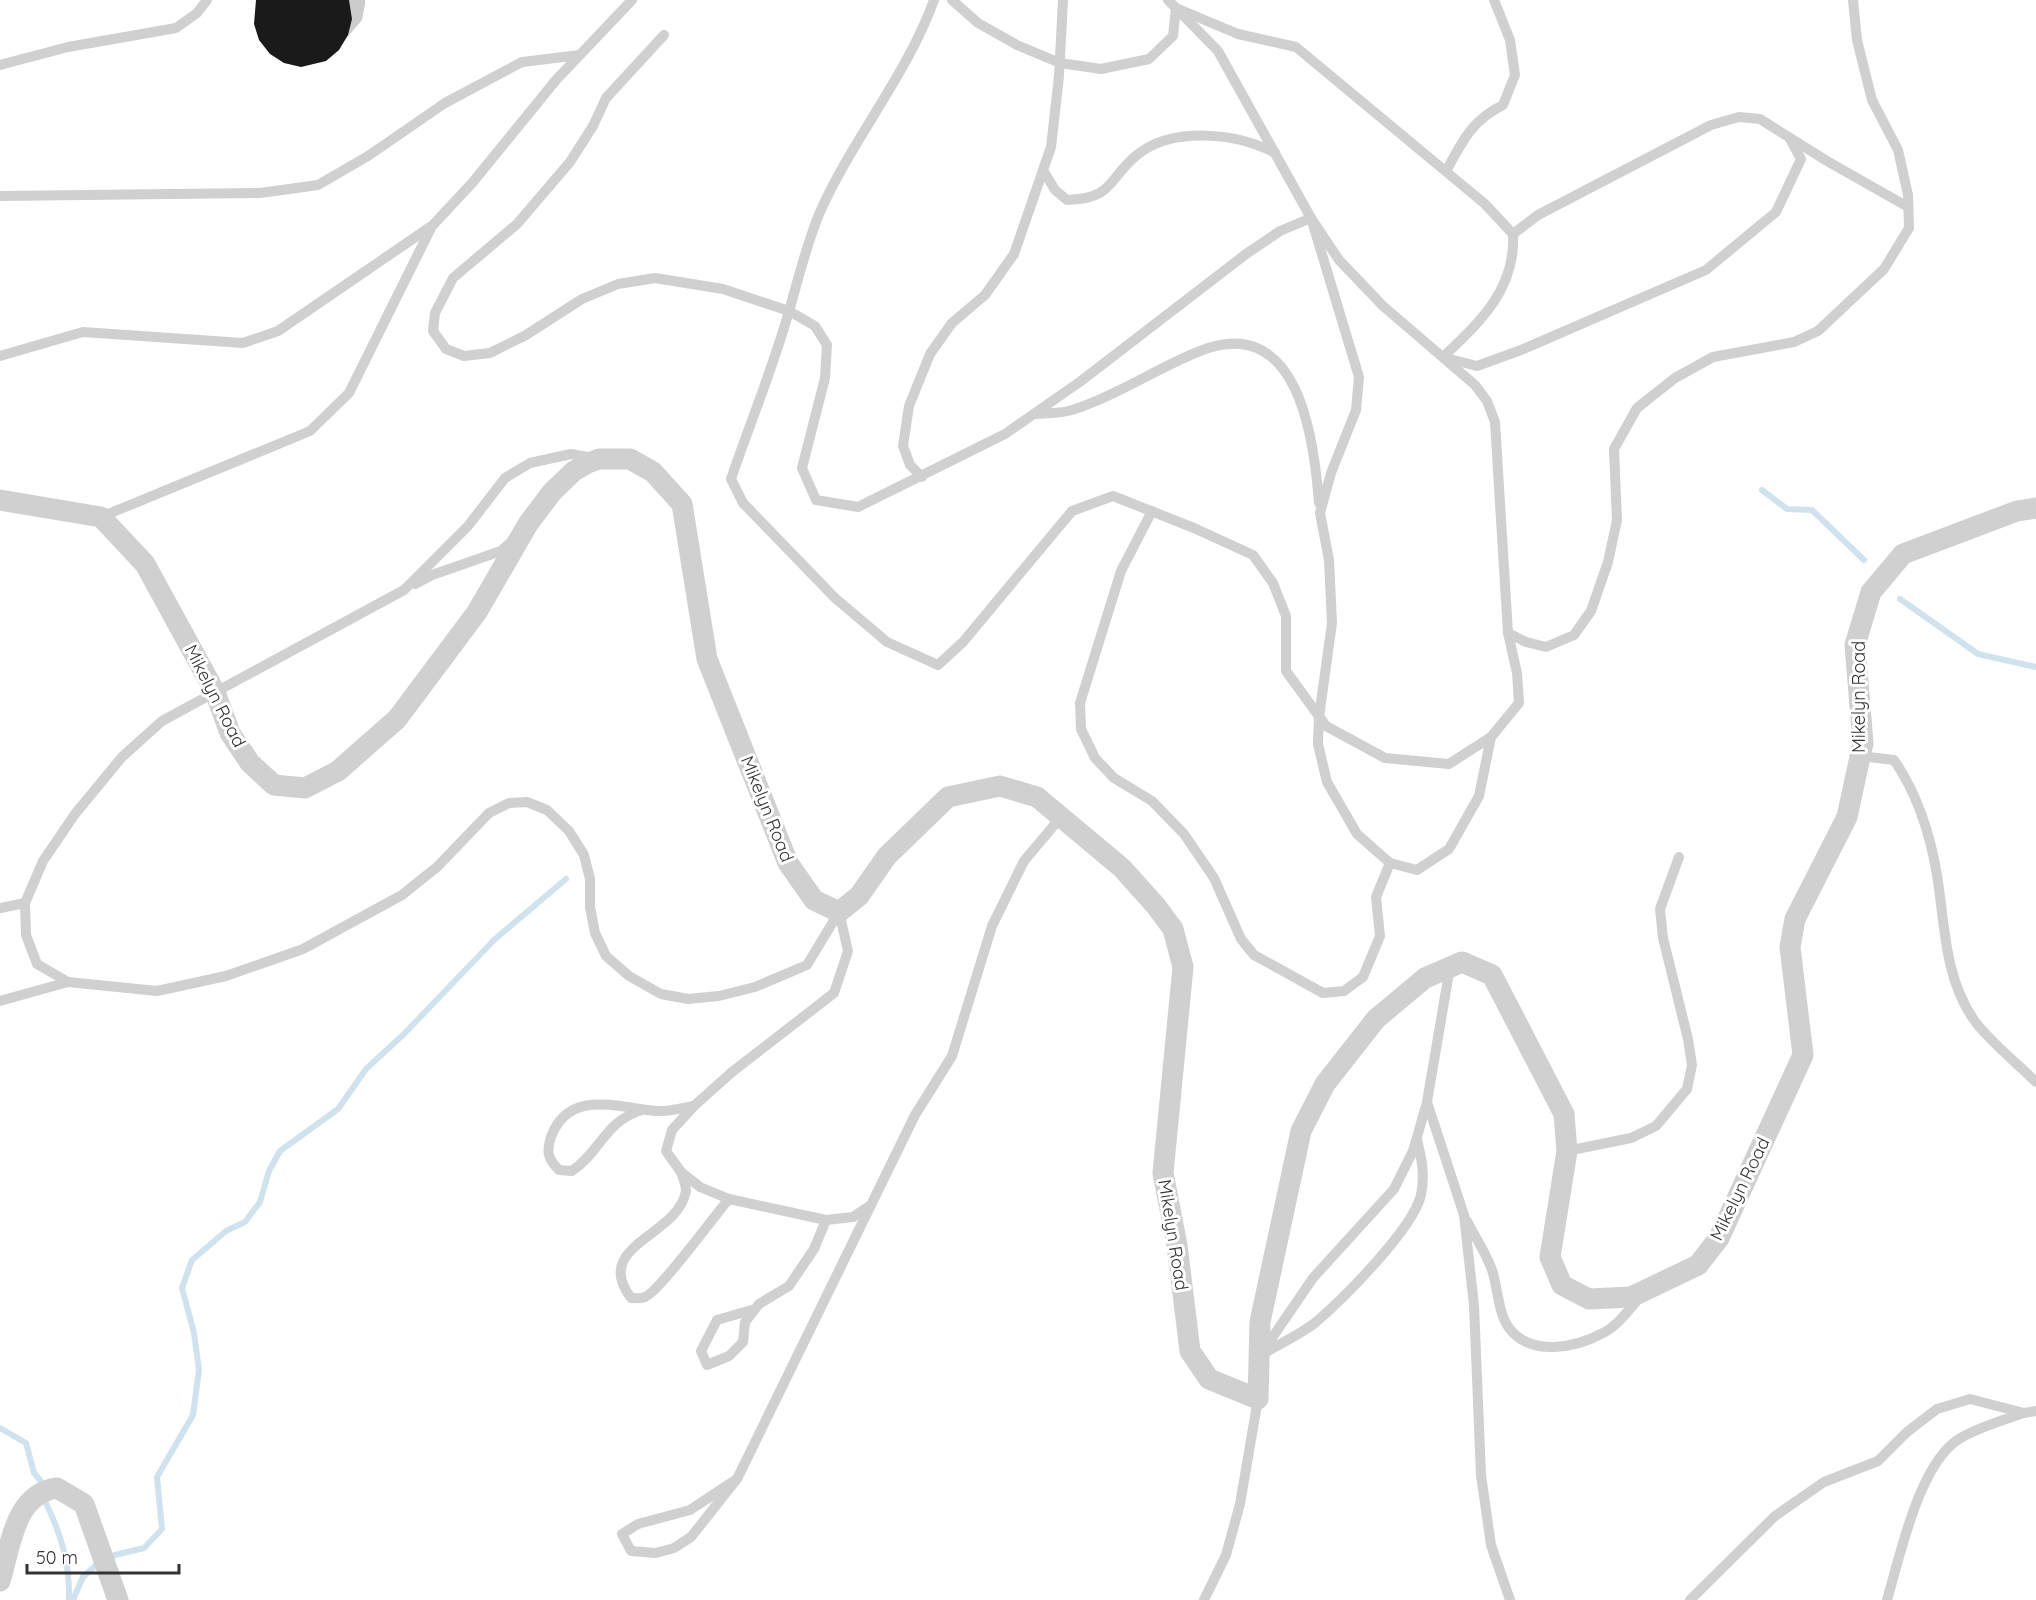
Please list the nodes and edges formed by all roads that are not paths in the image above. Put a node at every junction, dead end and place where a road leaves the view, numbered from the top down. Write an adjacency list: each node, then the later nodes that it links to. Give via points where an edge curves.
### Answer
1 (207, 0): 12 (lane, via 197,13 176,27 68,47)
2 (632, 0): 10 (lane)
3 (934, 0): 22 (lane, via 923,30 821,211 800,264)
4 (952, 0): 11 (lane, via 978,23)
5 (1063, 0): 11 (lane)
6 (1494, 0): 16 (lane, via 1510,40 1515,75 1503,105 1483,115)
7 (1853, 0): 18 (lane, via 1857,40 1872,100 1898,150)
8 (1172, 4): 11 (lane, via 1173,36 1149,59 1101,69); 14 (lane, via 1218,51); 16 (lane, via 1238,34 1296,47)
9 (664, 35): 22 (lane, via 606,98 570,162 517,224 453,279 435,313 433,331 446,349 464,356 490,353 582,299 618,284 655,278 723,289)
10 (580, 55): 17 (lane, via 522,62 445,103 318,185 260,192); 20 (lane)
11 (1060, 63): 15 (lane, via 1051,147)
12 (0, 65)
13 (1789, 137): 18 (lane); 21 (lane, via 1760,119 1739,117 1711,125 1538,215); 24 (lane, via 1801,159 1776,212 1706,270 1477,366)
14 (1275, 153): 15 (lane, via 1255,143 1221,136 1151,144 1112,186 1088,200 1067,200 1055,190); 19 (lane)
15 (1043, 170): 27 (lane, via 1014,254 985,295 952,323 930,354 921,375 909,406 903,446 910,465)
16 (1446, 171): 21 (lane)
17 (0, 196)
18 (1908, 207): 35 (lane, via 1909,228 1884,269 1818,331 1794,342 1713,357 1675,378 1637,408 1614,449 1617,520 1591,611 1574,635 1546,647)
19 (1311, 219): 24 (lane, via 1339,260 1375,298); 25 (lane, via 1280,231 1246,254); 31 (lane, via 1359,377 1356,410)
20 (433, 225): 23 (lane, via 278,331 243,343 83,332); 32 (lane, via 349,393 310,431)
21 (1514, 234): 24 (lane, via 1512,266 1494,303)
22 (789, 311): 27 (lane, via 815,326 827,345 825,378 802,468 816,500 858,507); 30 (lane, via 731,479 744,503 835,598 887,642 938,665 963,642 1072,511 1113,496)
23 (0, 356)
24 (1443, 357): 35 (lane, via 1475,385 1487,400 1495,422)
25 (1033, 414): 27 (lane, via 1005,434); 31 (lane, via 1074,410 1202,350 1237,344 1265,350 1288,375 1307,415)
26 (599, 459): 33 (street, Mikelyn Road, via 574,471 552,492); 34 (lane, via 571,454 530,463 505,478 468,526); 45 (street, Mikelyn Road, via 630,459 652,472 682,504 707,659 788,863 814,900)
27 (922, 477)
28 (0, 500): 32 (street)
29 (2036, 508): 39 (street, Mikelyn Road, via 2017,511 1903,554 1871,591 1855,645 1863,743)
30 (1152, 511): 37 (lane, via 1253,555 1273,584 1286,616 1286,671); 42 (lane, via 1121,571 1080,703 1081,729 1095,758 1114,778 1152,801 1184,834 1214,878 1241,939 1254,955 1323,993 1344,992 1363,977 1380,936 1376,897)
31 (1320, 513): 37 (lane, via 1329,560 1332,623)
32 (101, 517): 36 (street, Mikelyn Road, via 145,564)
33 (522, 534): 34 (lane, via 501,550 432,575); 36 (street, Mikelyn Road, via 477,612 398,719 338,771 305,788 274,785 250,764 230,732)
34 (404, 590): 36 (lane)
35 (1508, 633): 38 (lane, via 1519,703)
36 (215, 692): 43 (lane, via 162,721 122,757 43,861)
37 (1319, 717): 38 (lane, via 1326,726 1385,758 1449,764); 42 (lane, via 1318,744 1327,782 1357,834)
38 (1491, 737): 42 (lane, via 1479,796 1449,849 1418,870)
39 (1860, 756): 49 (lane, via 1894,760 1909,782 1925,821 1937,875 1946,952 1956,983 1974,1020); 60 (street, Mikelyn Road, via 1847,817 1795,919 1790,947 1803,1055 1719,1238 1698,1264)
40 (1061, 817): 45 (street, Mikelyn Road, via 1037,797 1000,786 948,797 888,856 859,896); 57 (lane, via 1024,861 993,926 952,1056 915,1115); 63 (street, Mikelyn Road, via 1122,868 1173,929 1183,966 1163,1173 1177,1245 1190,1351 1209,1378)
41 (1679, 857): 54 (lane, via 1660,909 1663,938 1688,1038 1692,1065 1687,1089 1656,1126 1631,1138)
42 (1390, 863)
43 (24, 903): 44 (lane); 47 (lane, via 26,935 37,964)
44 (0, 908)
45 (839, 912): 47 (lane, via 807,965 755,987 719,996 688,999 661,994 629,976 606,956 595,933 584,855 569,831 547,810 527,802 508,803 489,813 437,867 402,895 303,950 226,976 157,991); 51 (lane, via 848,951 834,993)
46 (1450, 967): 50 (lane); 54 (street, Mikelyn Road, via 1462,962 1492,975 1564,1114); 62 (street, Mikelyn Road, via 1425,978 1377,1019 1325,1084 1300,1131 1260,1322)
47 (68, 982): 48 (lane)
48 (0, 1001)
49 (2036, 1082)
50 (1427, 1102): 53 (lane); 58 (lane)
51 (694, 1106): 52 (lane); 55 (lane, via 672,1130 666,1151)
52 (642, 1110): 52 (lane, via 605,1103 567,1112 556,1123 547,1148 550,1160 559,1170 572,1171 587,1161 615,1122)
53 (1417, 1140): 62 (lane, via 1394,1189 1313,1278); 62 (lane, via 1423,1165 1420,1196 1403,1228 1352,1288 1315,1323)
54 (1567, 1151): 60 (street, Mikelyn Road, via 1550,1257 1562,1285 1589,1299 1631,1297)
55 (681, 1172): 56 (lane, via 700,1187); 56 (lane, via 686,1189 678,1211 632,1249 620,1266 620,1283 631,1298 645,1298 662,1283)
56 (729, 1199): 59 (lane)
57 (871, 1205): 59 (lane, via 853,1217); 66 (lane)
58 (1464, 1215): 60 (lane, via 1490,1267 1509,1328 1522,1340 1541,1348 1559,1347 1604,1333); 70 (lane, via 1473,1305 1481,1475 1491,1545)
59 (826, 1220): 61 (lane, via 814,1249 789,1286)
60 (1645, 1290)
61 (755, 1309): 61 (lane, via 745,1322 743,1342 729,1356 707,1365 701,1351 717,1320)
62 (1259, 1357): 63 (street, Mikelyn Road)
63 (1258, 1399): 69 (lane, via 1240,1504 1226,1555)
64 (2036, 1411): 65 (lane)
65 (2024, 1413): 71 (lane, via 1970,1399 1937,1409 1878,1461 1824,1482 1775,1516); 72 (lane, via 1958,1440 1938,1459 1916,1504)
66 (737, 1479): 66 (lane, via 690,1510 638,1524 622,1534 631,1551 656,1553 691,1537)
67 (0, 1581): 68 (street, via 22,1508 41,1490 57,1488 84,1504)
68 (118, 1600)
69 (1204, 1600)
70 (1510, 1600)
71 (1690, 1600)
72 (1887, 1600)

